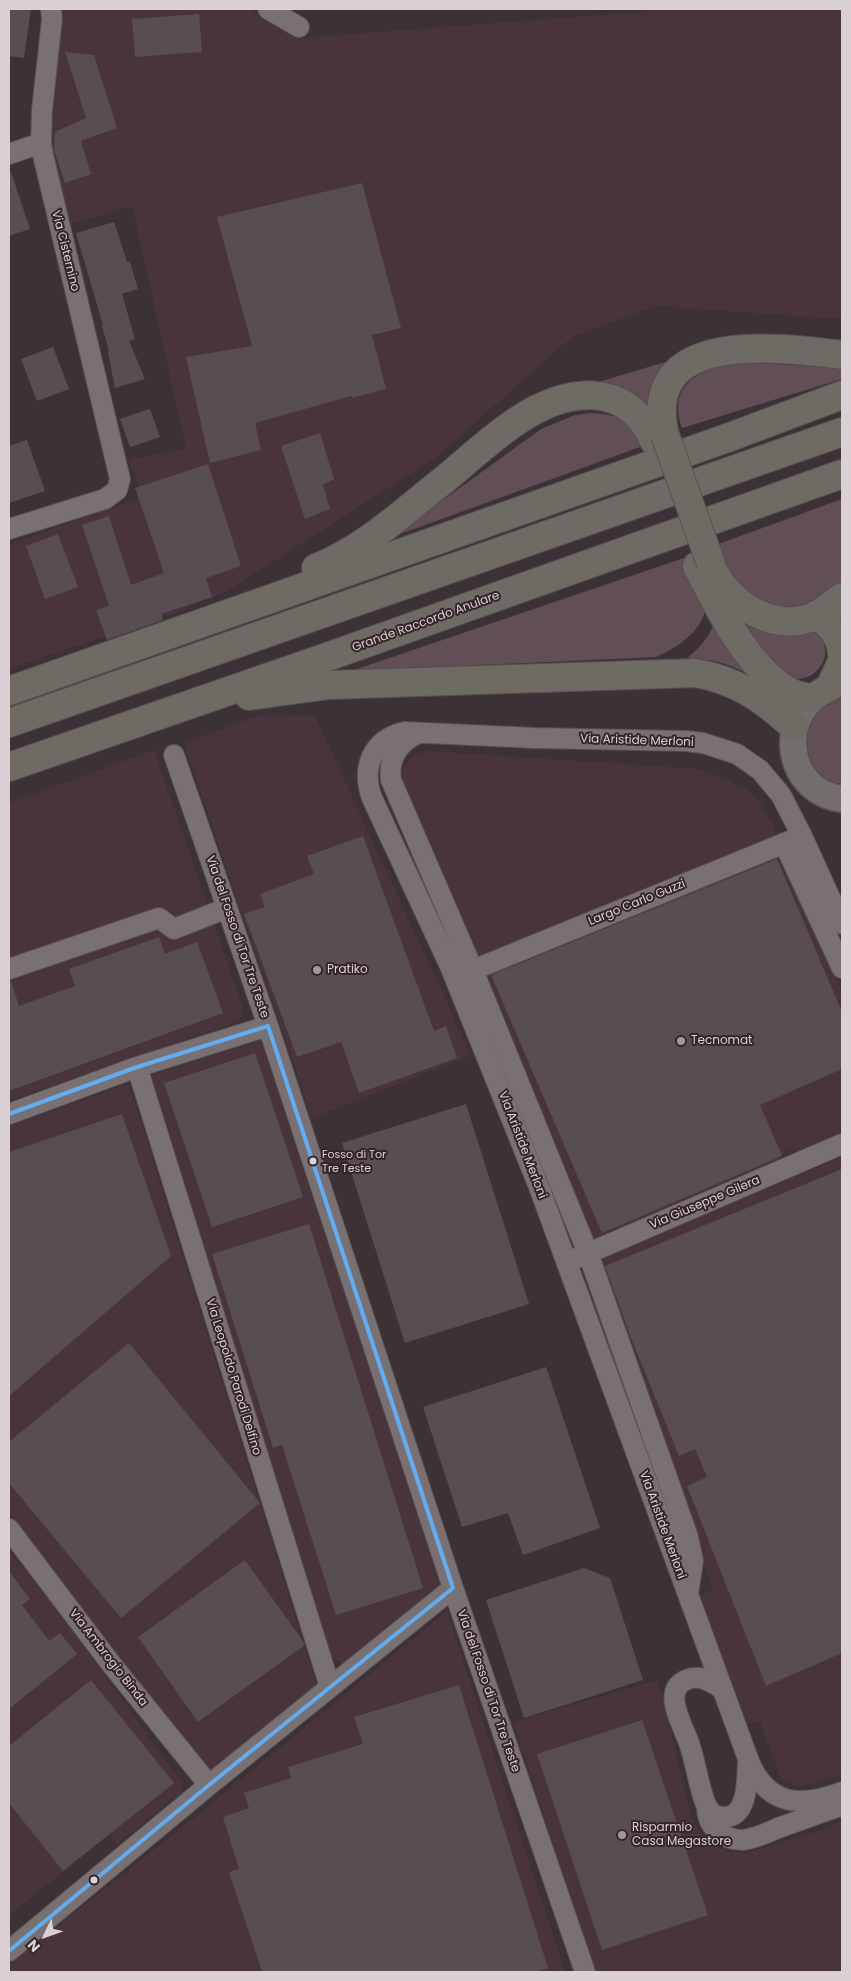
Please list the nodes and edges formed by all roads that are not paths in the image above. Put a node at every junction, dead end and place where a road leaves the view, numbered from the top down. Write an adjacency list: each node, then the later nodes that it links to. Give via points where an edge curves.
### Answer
1 (50, 9): 4 (street, Via Cisternino, via 52,18)
2 (268, 9): 3 (street)
3 (299, 27)
4 (41, 144): 5 (street); 11 (street, Via Cisternino, via 120,479 117,490 101,500)
5 (9, 154)
6 (842, 355): 9 (highway, via 751,348 698,358 677,372 665,389)
7 (842, 395): 15 (highway)
8 (842, 432): 21 (highway)
9 (660, 438): 12 (highway, bridge); 15 (highway, via 628,406 616,399 583,395 553,402 517,421 399,516 351,550 326,564 258,589)
10 (842, 474): 20 (highway, Grande Raccordo Anulare)
11 (9, 529)
12 (704, 565): 14 (highway, via 752,612 784,620); 18 (highway, via 731,628 756,661 784,688 798,695)
13 (842, 597): 14 (highway)
14 (816, 616): 16 (highway, via 832,627)
15 (198, 624): 19 (highway)
16 (842, 652)
17 (842, 661): 18 (highway)
18 (828, 690): 22 (main road, via 800,712)
19 (9, 691)
20 (180, 706): 22 (highway, via 329,685 679,672 711,676 737,685 766,702); 25 (highway, Grande Raccordo Anulare)
21 (9, 723)
22 (794, 727): 26 (main road, via 793,750 804,776 821,792)
23 (421, 732): 27 (street, Via Aristide Merloni, via 686,741 719,747 752,764 768,778 785,803); 32 (street, Via Aristide Merloni, via 404,741 397,750 391,780); 38 (street, Via Aristide Merloni, via 398,733 385,741 367,765 369,789 474,1023)
24 (174, 755): 28 (street, Via del Fosso di Tor Tre Teste)
25 (9, 767)
26 (842, 799)
27 (793, 839): 29 (street, Via Aristide Merloni); 30 (street); 32 (street, Largo Carlo Guzzi)
28 (227, 908): 31 (street, via 174,928 159,918); 33 (street, Via del Fosso di Tor Tre Teste)
29 (842, 924)
30 (842, 968)
31 (9, 969)
32 (473, 970): 37 (street, Via Aristide Merloni)
33 (268, 1026): 34 (street); 40 (street, Via del Fosso di Tor Tre Teste)
34 (137, 1067): 35 (street); 42 (street, Via Leopoldo Parodi Delfino)
35 (9, 1114)
36 (842, 1144): 37 (street, Via Giuseppe Gilera)
37 (588, 1253): 38 (street, Via Giuseppe Gilera); 41 (street, Via Aristide Merloni, via 688,1537 693,1561)
38 (568, 1262): 41 (street, Via Aristide Merloni)
39 (9, 1529): 45 (street, Via Ambrogio Binda)
40 (453, 1588): 42 (street); 50 (street, Via del Fosso di Tor Tre Teste)
41 (688, 1596): 43 (street, Via Aristide Merloni)
42 (330, 1687): 45 (street)
43 (722, 1688): 44 (street, Via Aristide Merloni); 48 (street, via 706,1679 689,1679 678,1686 674,1698)
44 (748, 1760): 46 (street, Via Aristide Merloni, via 764,1785 790,1802 808,1802); 48 (street, via 745,1793 738,1811 724,1818)
45 (209, 1786): 49 (street)
46 (842, 1792)
47 (842, 1804): 48 (street, via 742,1840 728,1838 716,1830 708,1818)
48 (706, 1807)
49 (9, 1951)
50 (585, 1972)

